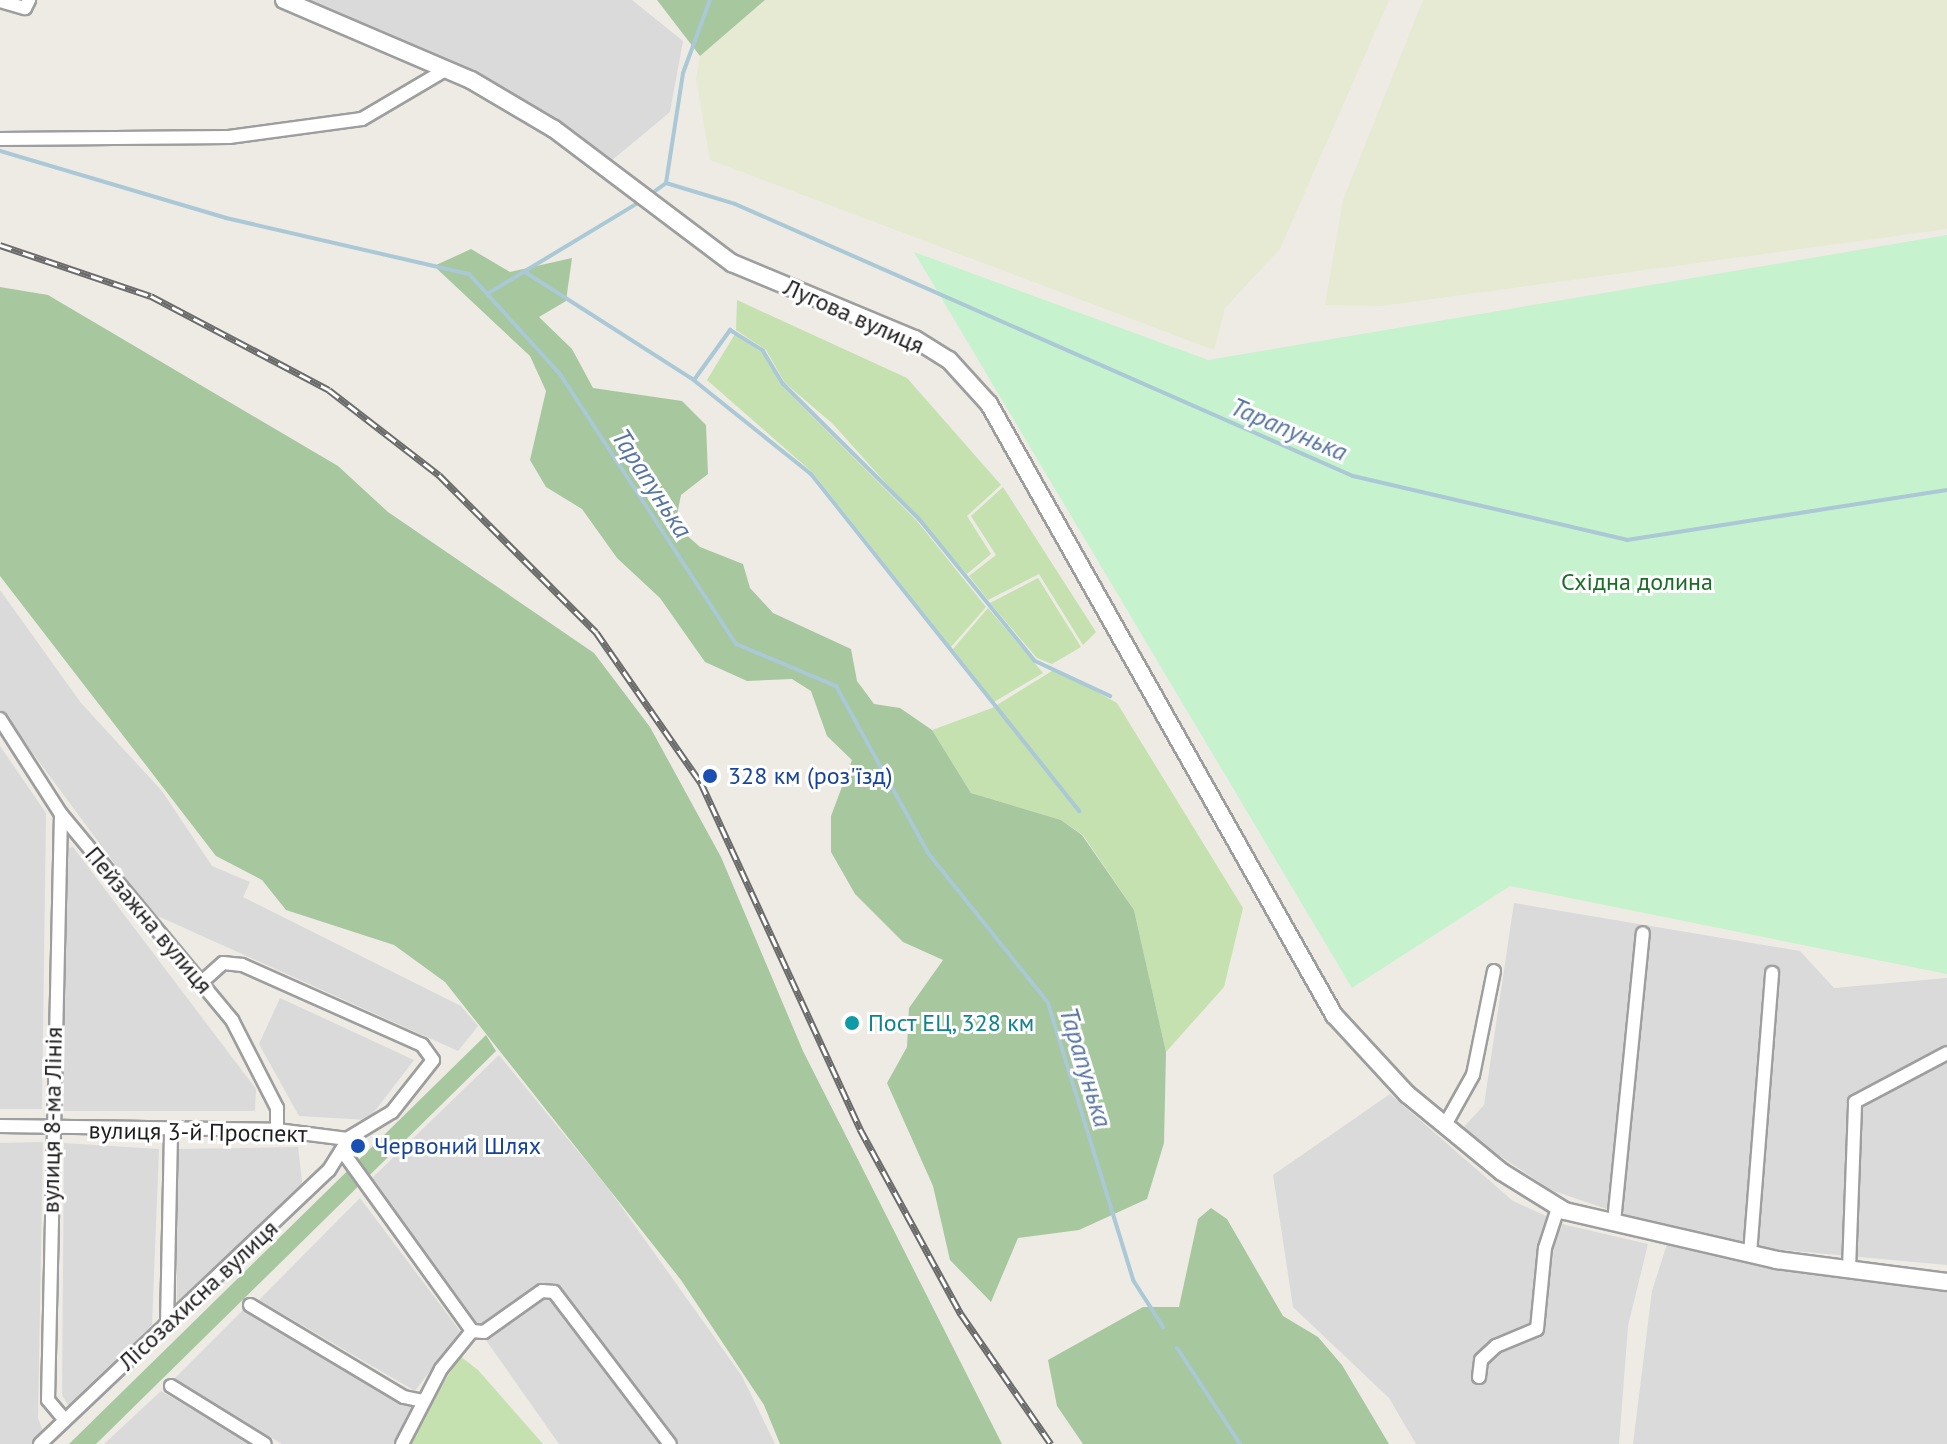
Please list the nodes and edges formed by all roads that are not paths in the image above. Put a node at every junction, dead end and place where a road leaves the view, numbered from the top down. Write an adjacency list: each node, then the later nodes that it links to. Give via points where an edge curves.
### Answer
1 (29, 0): 3 (street, via 25,8)
2 (284, 0): 4 (street, Лугова вулиця)
3 (0, 1)
4 (447, 69): 5 (street, via 362,119 229,137); 13 (street, Лугова вулиця, via 554,129 732,263 915,339 949,360 989,404 1334,1015 1373,1062)
5 (0, 139)
6 (0, 719): 7 (street, Пейзажна вулиця)
7 (61, 814): 11 (street, Пейзажна вулиця); 15 (street, вулиця 8-ма Лінія)
8 (1643, 933): 20 (street)
9 (1494, 971): 13 (street, via 1473,1075)
10 (1772, 973): 21 (street)
11 (201, 983): 16 (street, Пейзажна вулиця, via 232,1020 277,1108); 18 (street, Лісозахисна вулиця, via 223,963 242,965 422,1045 433,1060 426,1077 368,1132)
12 (1947, 1053): 22 (street, via 1855,1102)
13 (1445, 1125): 19 (street, Лугова вулиця)
14 (0, 1126): 15 (street, вулиця 3-й Проспект)
15 (52, 1128): 17 (street, вулиця 3-й Проспект); 30 (street, вулиця 8-ма Лінія, via 48,1400)
16 (277, 1130): 17 (street, вулиця 3-й Проспект); 18 (street, вулиця 3-й Проспект)
17 (171, 1131): 25 (street)
18 (345, 1145): 25 (street, Лісозахисна вулиця); 26 (street)
19 (1558, 1208): 20 (street); 27 (street, via 1545,1248 1537,1329 1496,1346 1481,1360)
20 (1614, 1222): 21 (street)
21 (1750, 1254): 22 (street)
22 (1849, 1269): 23 (street)
23 (1947, 1282)
24 (250, 1305): 29 (street, via 404,1397)
25 (167, 1324): 30 (street, Лісозахисна вулиця)
26 (478, 1332): 29 (street); 34 (street, via 542,1291 554,1292)
27 (1479, 1377)
28 (171, 1386): 32 (street)
29 (423, 1401): 33 (street)
30 (65, 1420): 31 (street, Лісозахисна вулиця)
31 (40, 1444)
32 (265, 1444)
33 (402, 1444)
34 (670, 1444)

